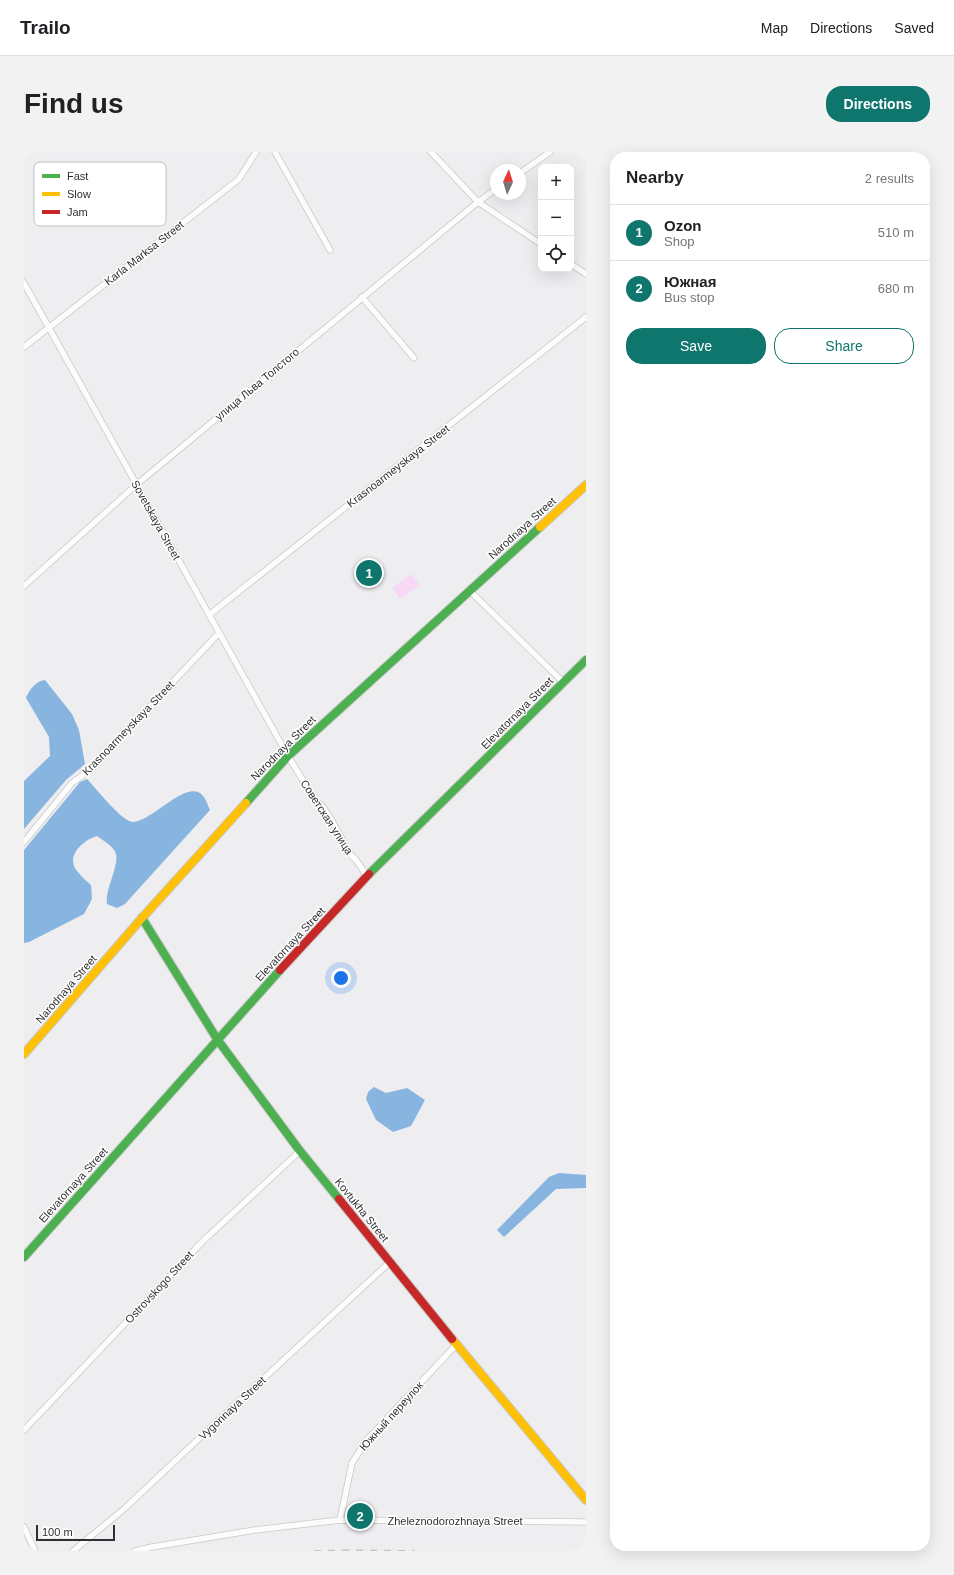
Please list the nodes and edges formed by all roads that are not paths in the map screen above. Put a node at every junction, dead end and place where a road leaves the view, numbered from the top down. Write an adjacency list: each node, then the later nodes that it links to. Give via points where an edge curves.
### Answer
1 (256, 152): 15 (street, Karla Marksa Street, via 239,179)
2 (275, 152): 9 (street)
3 (431, 152): 7 (street)
4 (550, 152): 5 (street)
5 (526, 169)
6 (490, 193): 7 (street, улица Льва Толстого)
7 (478, 202): 8 (street); 13 (street, улица Льва Толстого)
8 (538, 242)
9 (330, 250)
10 (574, 266): 11 (street)
11 (586, 274)
12 (24, 283): 15 (street, Sovetskaya Street)
13 (362, 297): 17 (street); 18 (street, улица Льва Толстого)
14 (586, 317): 22 (street, Krasnoarmeyskaya Street)
15 (49, 328): 16 (street, Karla Marksa Street); 18 (street, Sovetskaya Street)
16 (24, 347)
17 (414, 358)
18 (136, 485): 20 (street, улица Льва Толстого); 22 (street, Sovetskaya Street)
19 (586, 485): 21 (street, Narodnaya Street)
20 (24, 586)
21 (470, 591): 25 (street); 26 (street, Narodnaya Street)
22 (209, 615): 23 (street, Sovetskaya Street)
23 (219, 633): 26 (street, Sovetskaya Street); 27 (street, Krasnoarmeyskaya Street, via 91,769 72,783)
24 (586, 660): 25 (street, Elevatornaya Street)
25 (564, 683): 28 (street, Elevatornaya Street)
26 (288, 756): 28 (street, Советская улица, via 315,800 332,821 350,854); 29 (street, Narodnaya Street)
27 (24, 842)
28 (367, 876): 30 (street, Elevatornaya Street)
29 (142, 918): 30 (street, Kovtukha Street); 31 (street, Narodnaya Street)
30 (217, 1039): 32 (street, Kovtukha Street); 33 (street, Elevatornaya Street)
31 (24, 1054)
32 (300, 1150): 34 (street, Kovtukha Street); 36 (street, Ostrovskogo Street, via 203,1241)
33 (24, 1257)
34 (390, 1262): 35 (street, Kovtukha Street); 42 (street, Vygonnaya Street, via 124,1510)
35 (456, 1345): 37 (street, Kovtukha Street); 38 (street, Южный переулок, via 366,1441 352,1463)
36 (24, 1430)
37 (586, 1500)
38 (340, 1520): 39 (street, Zheleznodorozhnaya Street); 43 (street, Zheleznodorozhnaya Street)
39 (586, 1522)
40 (24, 1527): 41 (street)
41 (35, 1551)
42 (73, 1551)
43 (135, 1551)

